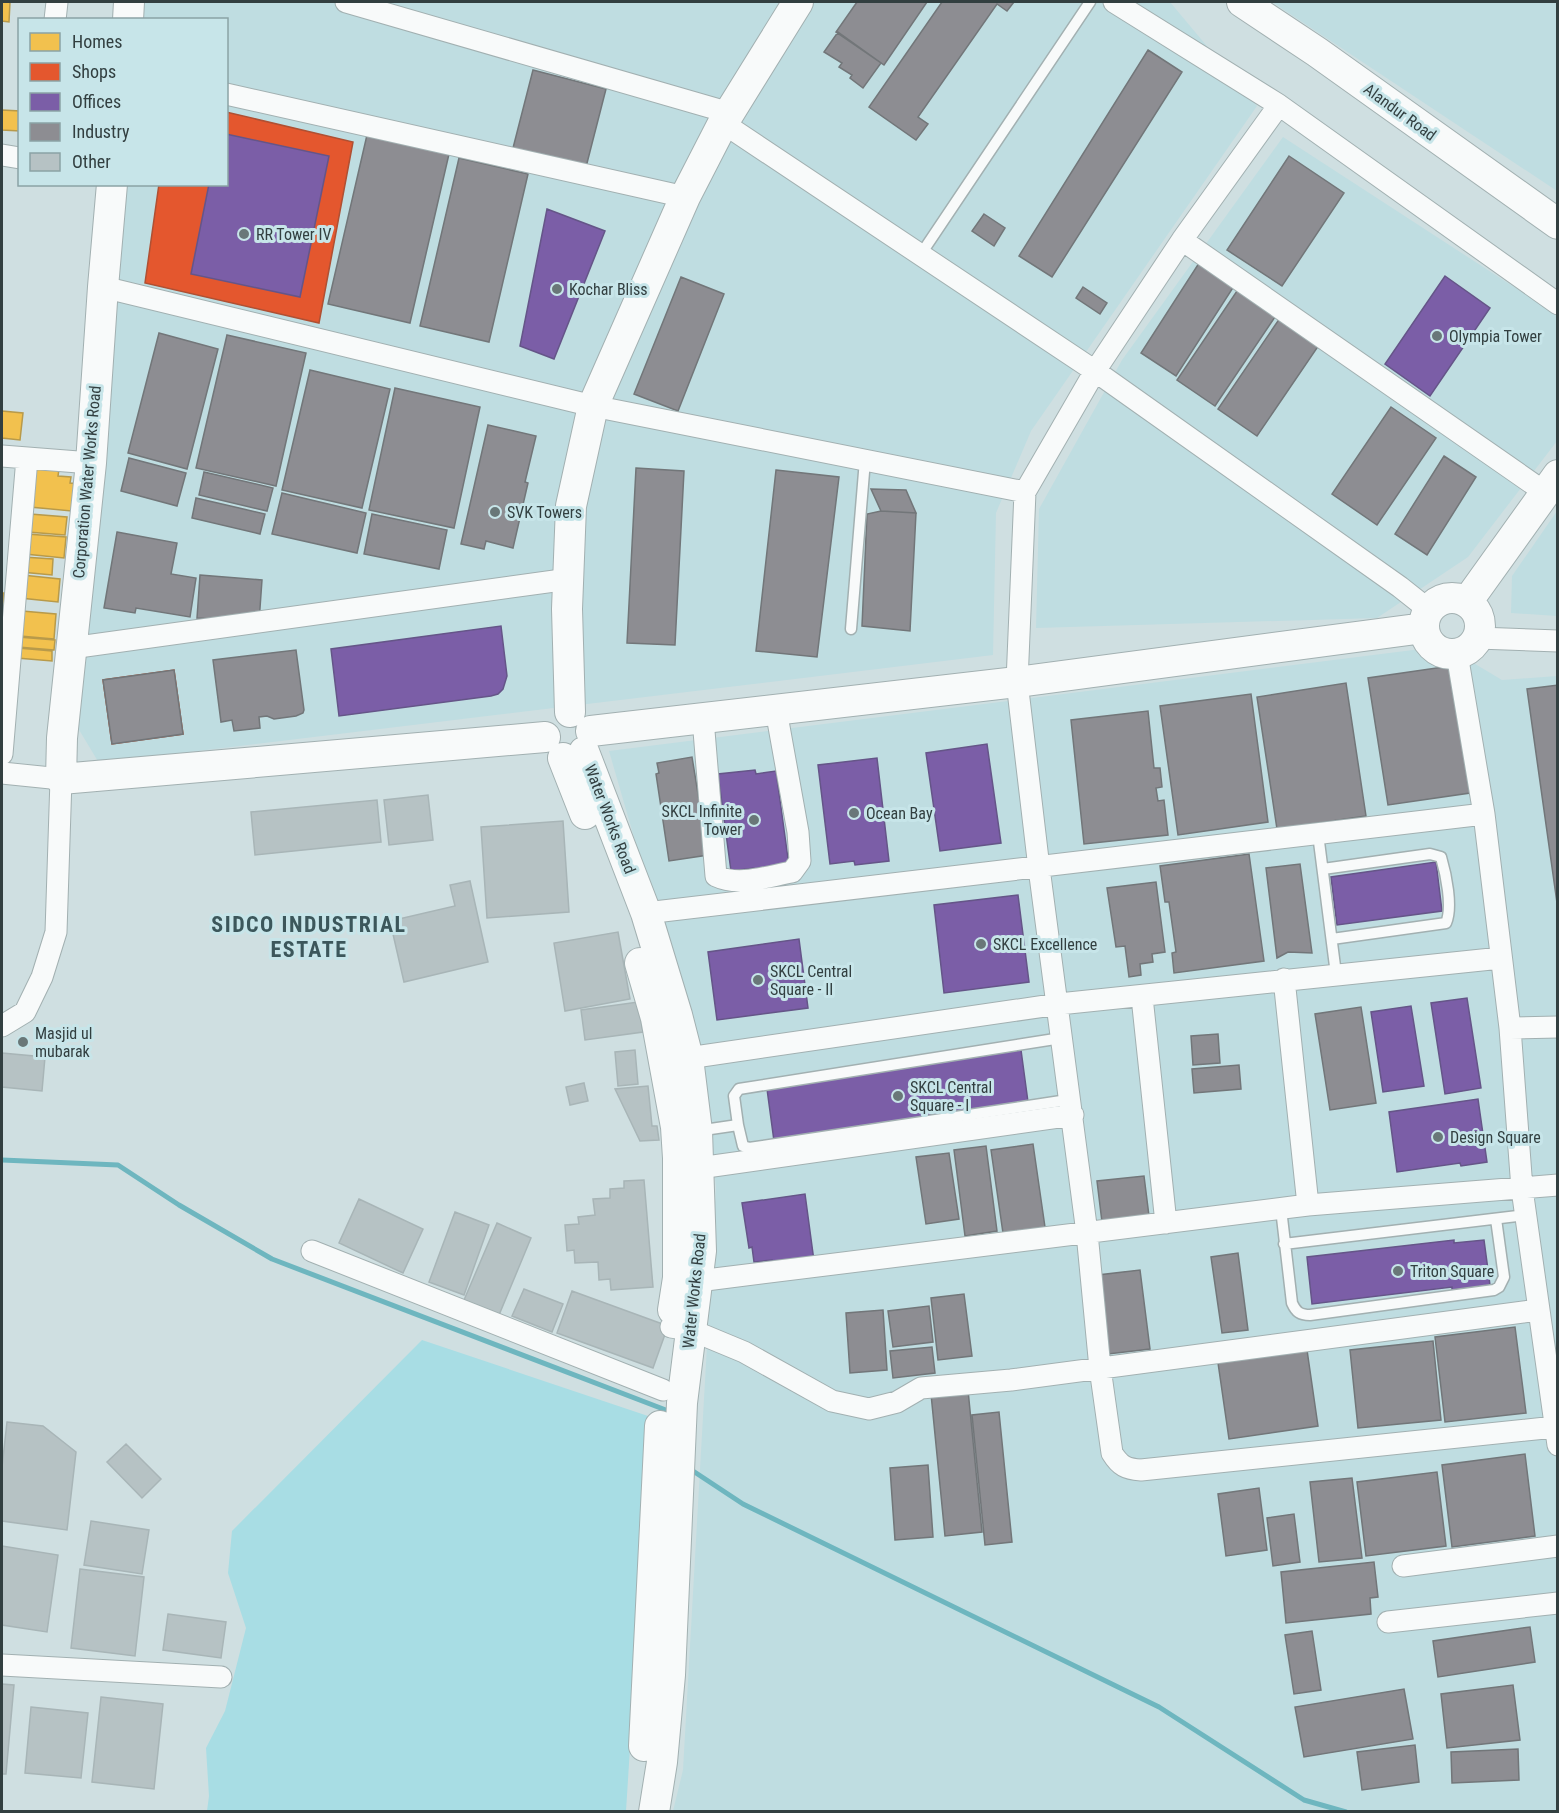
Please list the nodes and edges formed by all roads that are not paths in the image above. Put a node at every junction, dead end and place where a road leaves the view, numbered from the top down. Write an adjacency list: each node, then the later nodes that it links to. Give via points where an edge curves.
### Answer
1 (57, 2): 8 (street)
2 (129, 2): 9 (main road)
3 (346, 2): 12 (street)
4 (798, 2): 12 (main road)
5 (1090, 2): 19 (lane)
6 (1114, 2): 11 (street)
7 (1242, 2): 17 (main road, Alandur Road)
8 (55, 18)
9 (128, 18)
10 (228, 94): 16 (street)
11 (1279, 105): 18 (street); 21 (street)
12 (726, 118): 16 (main road); 19 (street)
13 (2, 155): 14 (street)
14 (18, 158)
15 (112, 186): 20 (main road, Corporation Water Works Road)
16 (685, 197): 23 (main road)
17 (1557, 224)
18 (1182, 240): 22 (street); 28 (street)
19 (921, 254): 22 (street)
20 (103, 287): 23 (street); 27 (main road, Corporation Water Works Road)
21 (1557, 304)
22 (1095, 371): 29 (street); 32 (street, via 1400,587)
23 (593, 406): 26 (street); 30 (main road, via 572,506)
24 (2, 456): 25 (street)
25 (27, 458): 27 (street); 41 (street)
26 (865, 460): 29 (street); 33 (lane)
27 (91, 463): 36 (main road, Corporation Water Works Road)
28 (1552, 484): 31 (main road)
29 (1025, 492): 37 (street)
30 (568, 579): 36 (street); 40 (main road)
31 (1467, 602): 32 (main road, via 1444,599 1436,603); 35 (main road, via 1480,620)
32 (1427, 619): 35 (main road, via 1432,646 1449,654); 37 (main road)
33 (851, 629)
34 (1557, 641): 35 (street)
35 (1468, 646): 44 (street)
36 (71, 648): 43 (main road, Corporation Water Works Road)
37 (1017, 682): 38 (main road); 46 (street)
38 (776, 710): 39 (main road); 39 (street, via 801,861 792,872 740,881 716,876)
39 (703, 719): 40 (main road)
40 (571, 738): 43 (main road); 48 (main road, Water Works Road); 55 (main road, Water Works Road, via 628,921)
41 (2, 754)
42 (2, 773): 43 (street)
43 (61, 779): 56 (street, via 56,932 42,977 25,1012)
44 (1484, 814): 45 (street); 50 (street)
45 (1318, 834): 46 (street); 47 (lane)
46 (1039, 868): 48 (street); 54 (street)
47 (1323, 869): 49 (lane); 49 (lane, via 1430,854 1441,858 1445,872 1450,915 1446,923)
48 (646, 913): 55 (main road, Water Works Road)
49 (1332, 939): 51 (lane)
50 (1501, 958): 51 (street); 58 (street)
51 (1336, 974): 52 (street)
52 (1284, 980): 53 (street); 66 (street)
53 (1142, 997): 54 (street); 70 (street)
54 (1059, 1004): 59 (street); 60 (street)
55 (667, 1016): 59 (main road, Water Works Road); 77 (main road, Water Works Road, via 678,1158)
56 (2, 1026)
57 (1557, 1027): 58 (street)
58 (1510, 1028): 65 (street)
59 (688, 1058): 62 (main road, Water Works Road)
60 (1072, 1115): 63 (street); 71 (street)
61 (738, 1125): 61 (lane, via 741,1143 749,1148 1061,1101 1065,1096 1059,1042 1055,1039 739,1089 734,1096); 62 (lane)
62 (697, 1131): 63 (main road, Water Works Road)
63 (699, 1168): 74 (main road, Water Works Road)
64 (1557, 1185): 65 (street)
65 (1522, 1189): 66 (street); 68 (street)
66 (1308, 1205): 67 (street)
67 (1281, 1209): 70 (street); 72 (lane)
68 (1526, 1215): 69 (lane); 76 (street)
69 (1496, 1219): 72 (lane); 75 (lane, via 1504,1277 1499,1287)
70 (1166, 1223): 71 (street)
71 (1088, 1233): 74 (street); 79 (street)
72 (1284, 1244): 75 (lane, via 1292,1303 1302,1315)
73 (312, 1251): 80 (street)
74 (698, 1281): 77 (main road, Water Works Road)
75 (1392, 1304): 78 (lane)
76 (1538, 1310): 78 (street); 81 (street)
77 (681, 1328): 79 (street, via 744,1352 831,1401 869,1409 897,1402 921,1388); 80 (main road, Water Works Road)
78 (1395, 1329): 79 (street)
79 (1100, 1368): 81 (street, via 1112,1453 1120,1465 1130,1470)
80 (669, 1409): 88 (main road, Water Works Road, via 643,1770); 89 (main road, Water Works Road, via 670,1675)
81 (1556, 1436)
82 (1557, 1546): 83 (street)
83 (1403, 1566)
84 (1557, 1603): 85 (street)
85 (1389, 1622)
86 (2, 1665): 87 (street)
87 (221, 1677)
88 (635, 1812)
89 (654, 1812)

